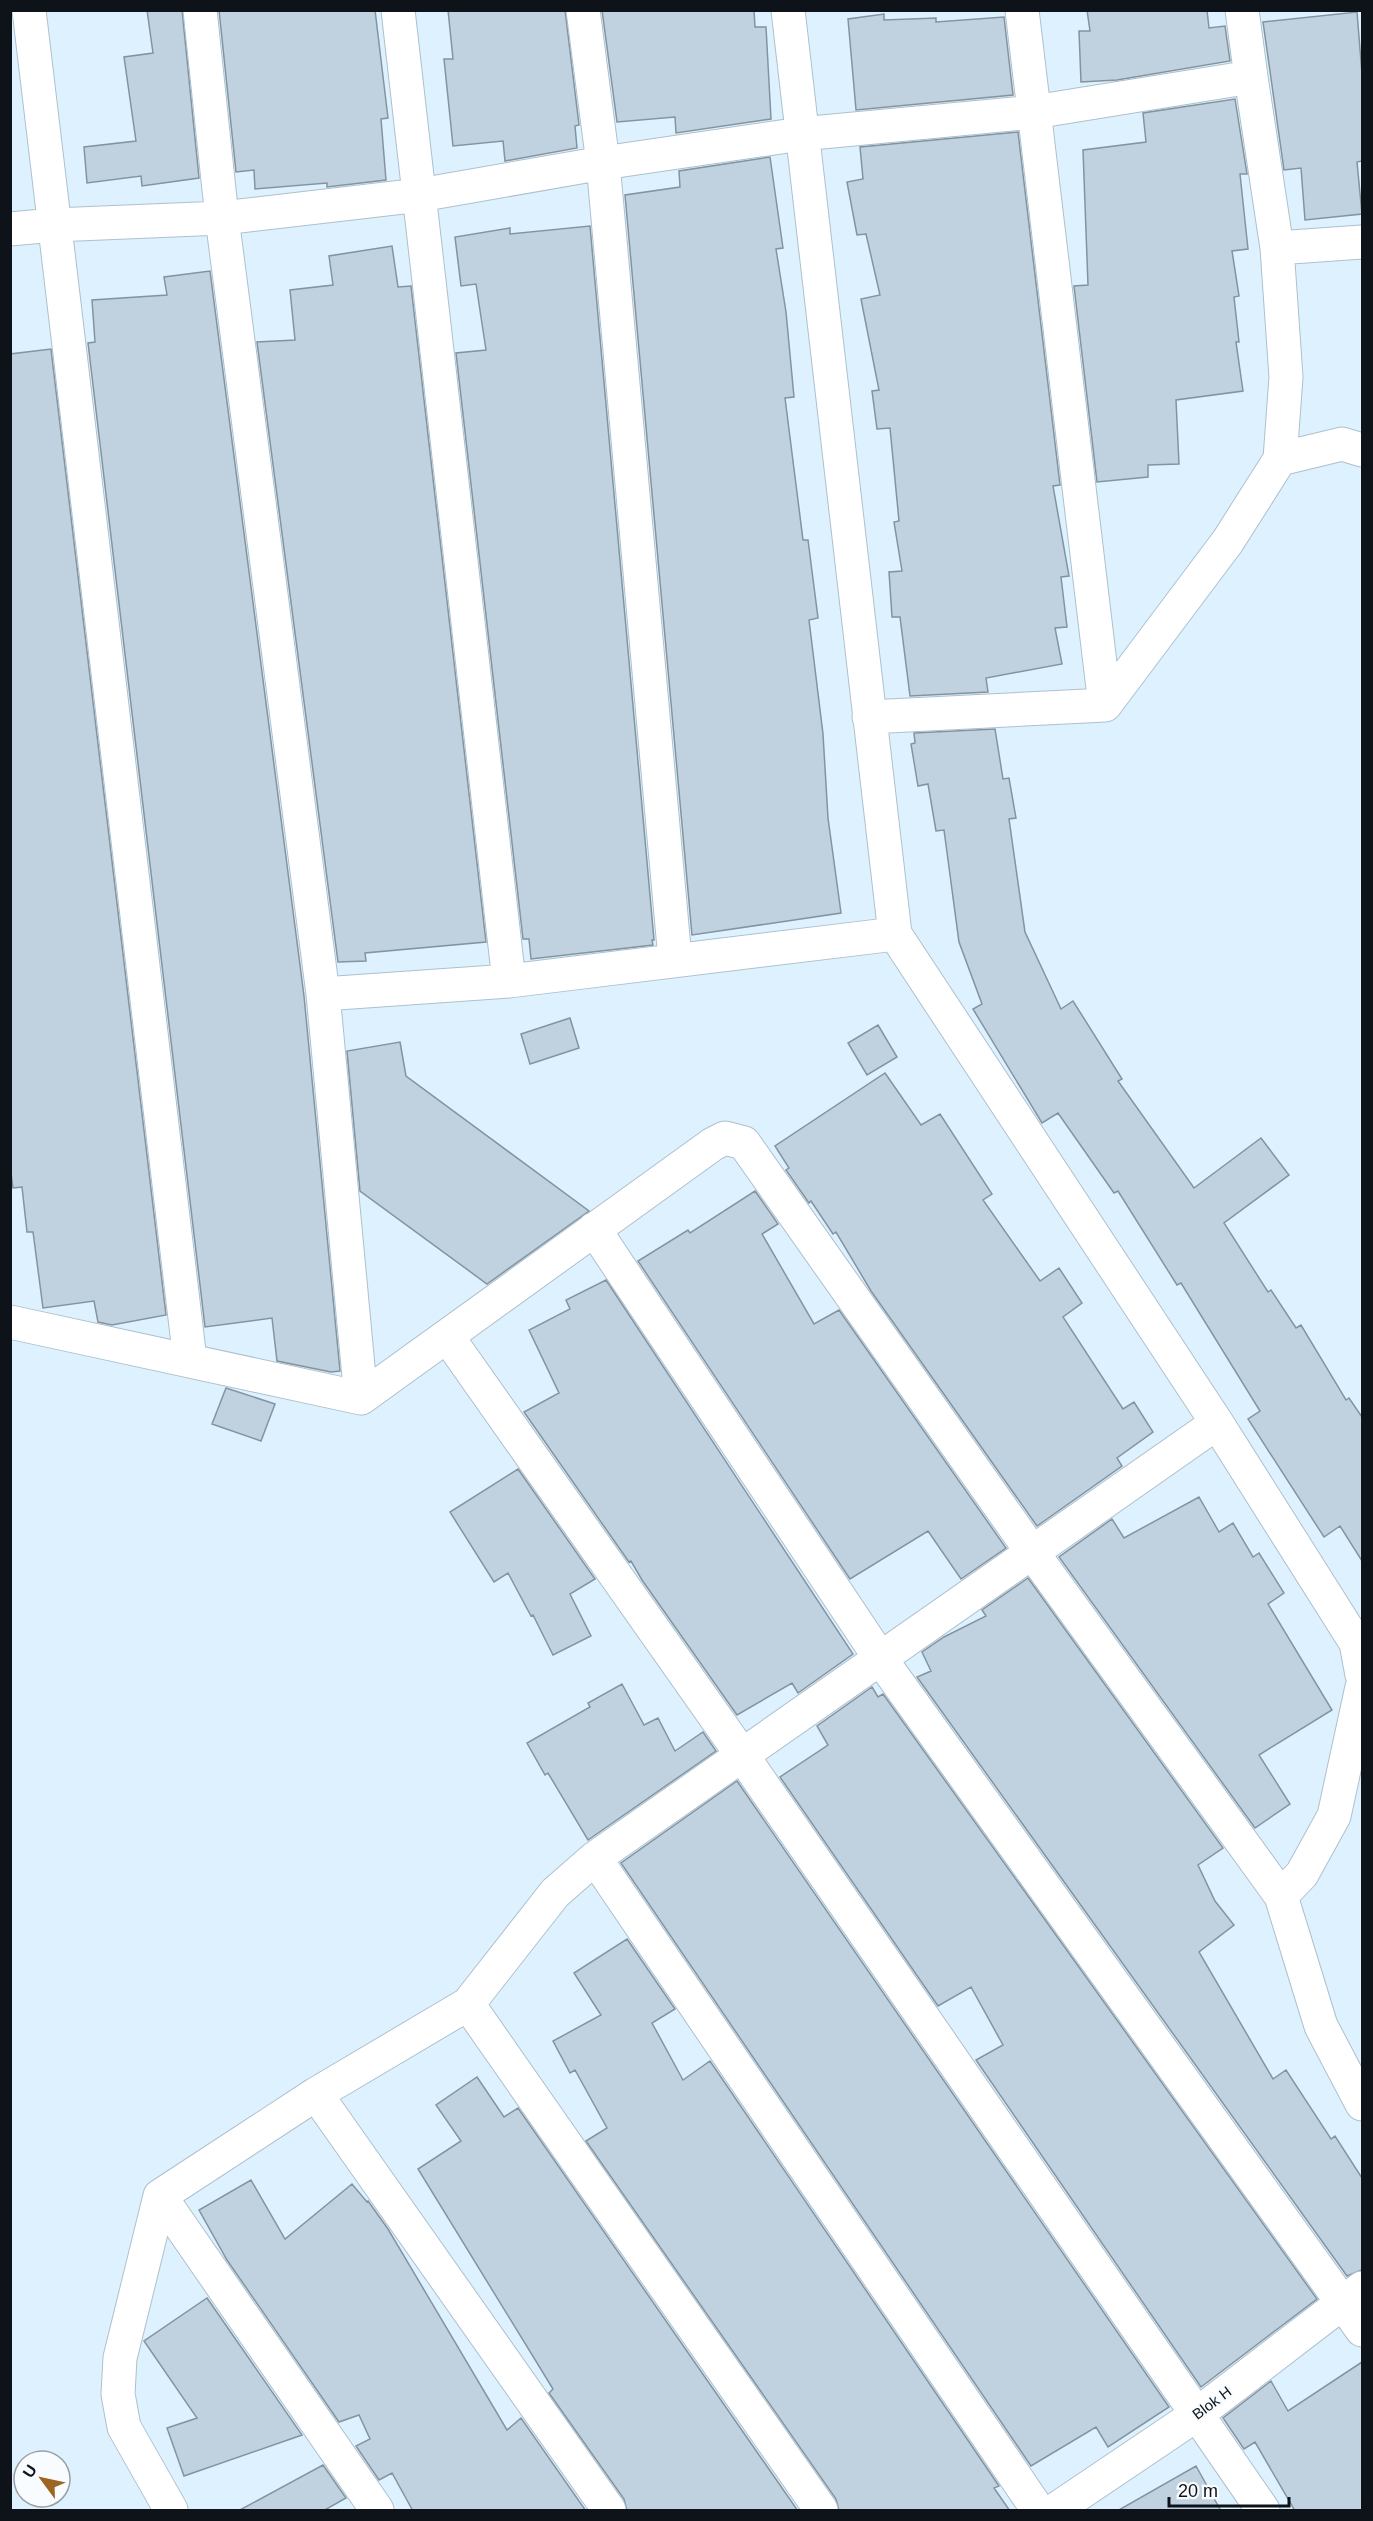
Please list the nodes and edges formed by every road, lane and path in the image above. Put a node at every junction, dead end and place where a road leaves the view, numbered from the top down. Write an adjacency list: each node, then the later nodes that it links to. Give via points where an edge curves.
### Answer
1 (29, 10): 14 (street)
2 (200, 10): 13 (street)
3 (398, 10): 12 (street)
4 (583, 10): 11 (street)
5 (788, 10): 10 (street)
6 (1022, 10): 9 (street)
7 (1242, 10): 8 (street)
8 (1251, 76): 9 (street); 17 (street)
9 (1034, 112): 10 (street); 20 (street)
10 (801, 134): 11 (street); 21 (street)
11 (603, 163): 12 (street); 23 (street)
12 (420, 195): 13 (street); 24 (street)
13 (222, 218): 14 (street); 25 (street)
14 (54, 225): 15 (street); 29 (street)
15 (10, 229)
16 (1362, 242): 17 (street)
17 (1277, 248): 19 (street, via 1286,377)
18 (1362, 450): 19 (street, via 1342,444)
19 (1280, 459): 20 (street, via 1228,541)
20 (1106, 705): 21 (street)
21 (869, 717): 22 (street)
22 (895, 934): 23 (street); 31 (street)
23 (675, 959): 24 (street)
24 (509, 981): 25 (street)
25 (323, 994): 30 (street)
26 (594, 1229): 28 (street); 32 (street, via 713,1144 725,1138 744,1143); 33 (street)
27 (10, 1322): 29 (street)
28 (447, 1336): 30 (street); 36 (street)
29 (190, 1360): 30 (street)
30 (361, 1398)
31 (1217, 1423): 32 (street); 34 (street, via 1356,1643)
32 (1032, 1552): 33 (street); 40 (street)
33 (880, 1658): 36 (street); 45 (street)
34 (1362, 1675)
35 (1362, 1687): 38 (street)
36 (742, 1755): 39 (street); 47 (street)
37 (1362, 1798): 38 (street)
38 (1334, 1816): 40 (street, via 1302,1874)
39 (594, 1858): 41 (street, via 555,1893); 52 (street)
40 (1281, 1896): 43 (street, via 1321,2026)
41 (468, 2004): 42 (street); 51 (street)
42 (316, 2094): 44 (street); 50 (street)
43 (1362, 2104)
44 (160, 2196): 48 (street, via 120,2358 118,2394 124,2427); 49 (street)
45 (1353, 2295): 46 (street); 47 (street, Blok H)
46 (1362, 2330)
47 (1196, 2415): 53 (street, Blok H); 54 (street)
48 (171, 2511)
49 (377, 2511)
50 (609, 2511)
51 (821, 2511)
52 (1038, 2511)
53 (1055, 2511)
54 (1263, 2511)

